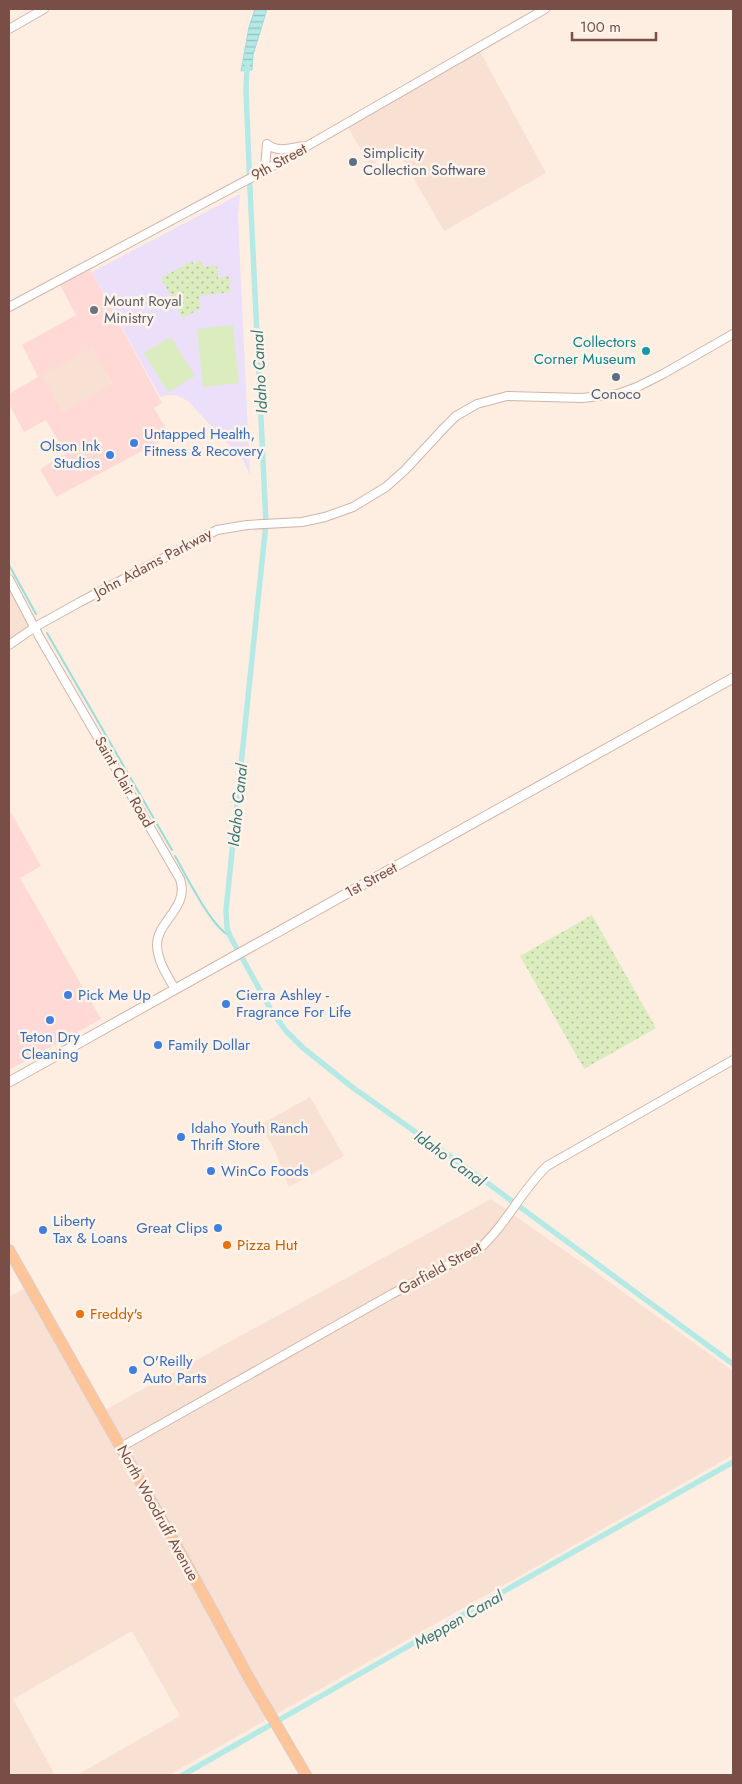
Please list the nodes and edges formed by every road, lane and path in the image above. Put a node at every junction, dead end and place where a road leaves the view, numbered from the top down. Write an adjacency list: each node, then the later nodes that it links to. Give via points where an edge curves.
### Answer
1 (44, 9): 3 (street)
2 (545, 9): 4 (street, 9th Street)
3 (9, 29)
4 (308, 145): 5 (street, 9th Street); 5 (street, via 277,150 267,144)
5 (262, 172): 6 (street, 9th Street)
6 (9, 307)
7 (733, 334): 9 (street, John Adams Parkway, via 663,374 618,394 582,398 507,396 477,404 456,416 405,470 368,500 325,517 302,522 230,526 216,530)
8 (9, 579): 9 (street, Saint Clair Road)
9 (35, 627): 10 (street, John Adams Parkway); 12 (street, Saint Clair Road, via 180,880 180,900 157,942 161,964)
10 (9, 645)
11 (733, 678): 12 (main road, 1st Street)
12 (175, 989): 14 (main road, 1st Street)
13 (733, 1060): 16 (street, Garfield Street, via 556,1160 536,1177 491,1238 479,1249 392,1294)
14 (9, 1082)
15 (9, 1250): 16 (main road, North Woodruff Avenue)
16 (121, 1447): 17 (main road, North Woodruff Avenue)
17 (306, 1775)

